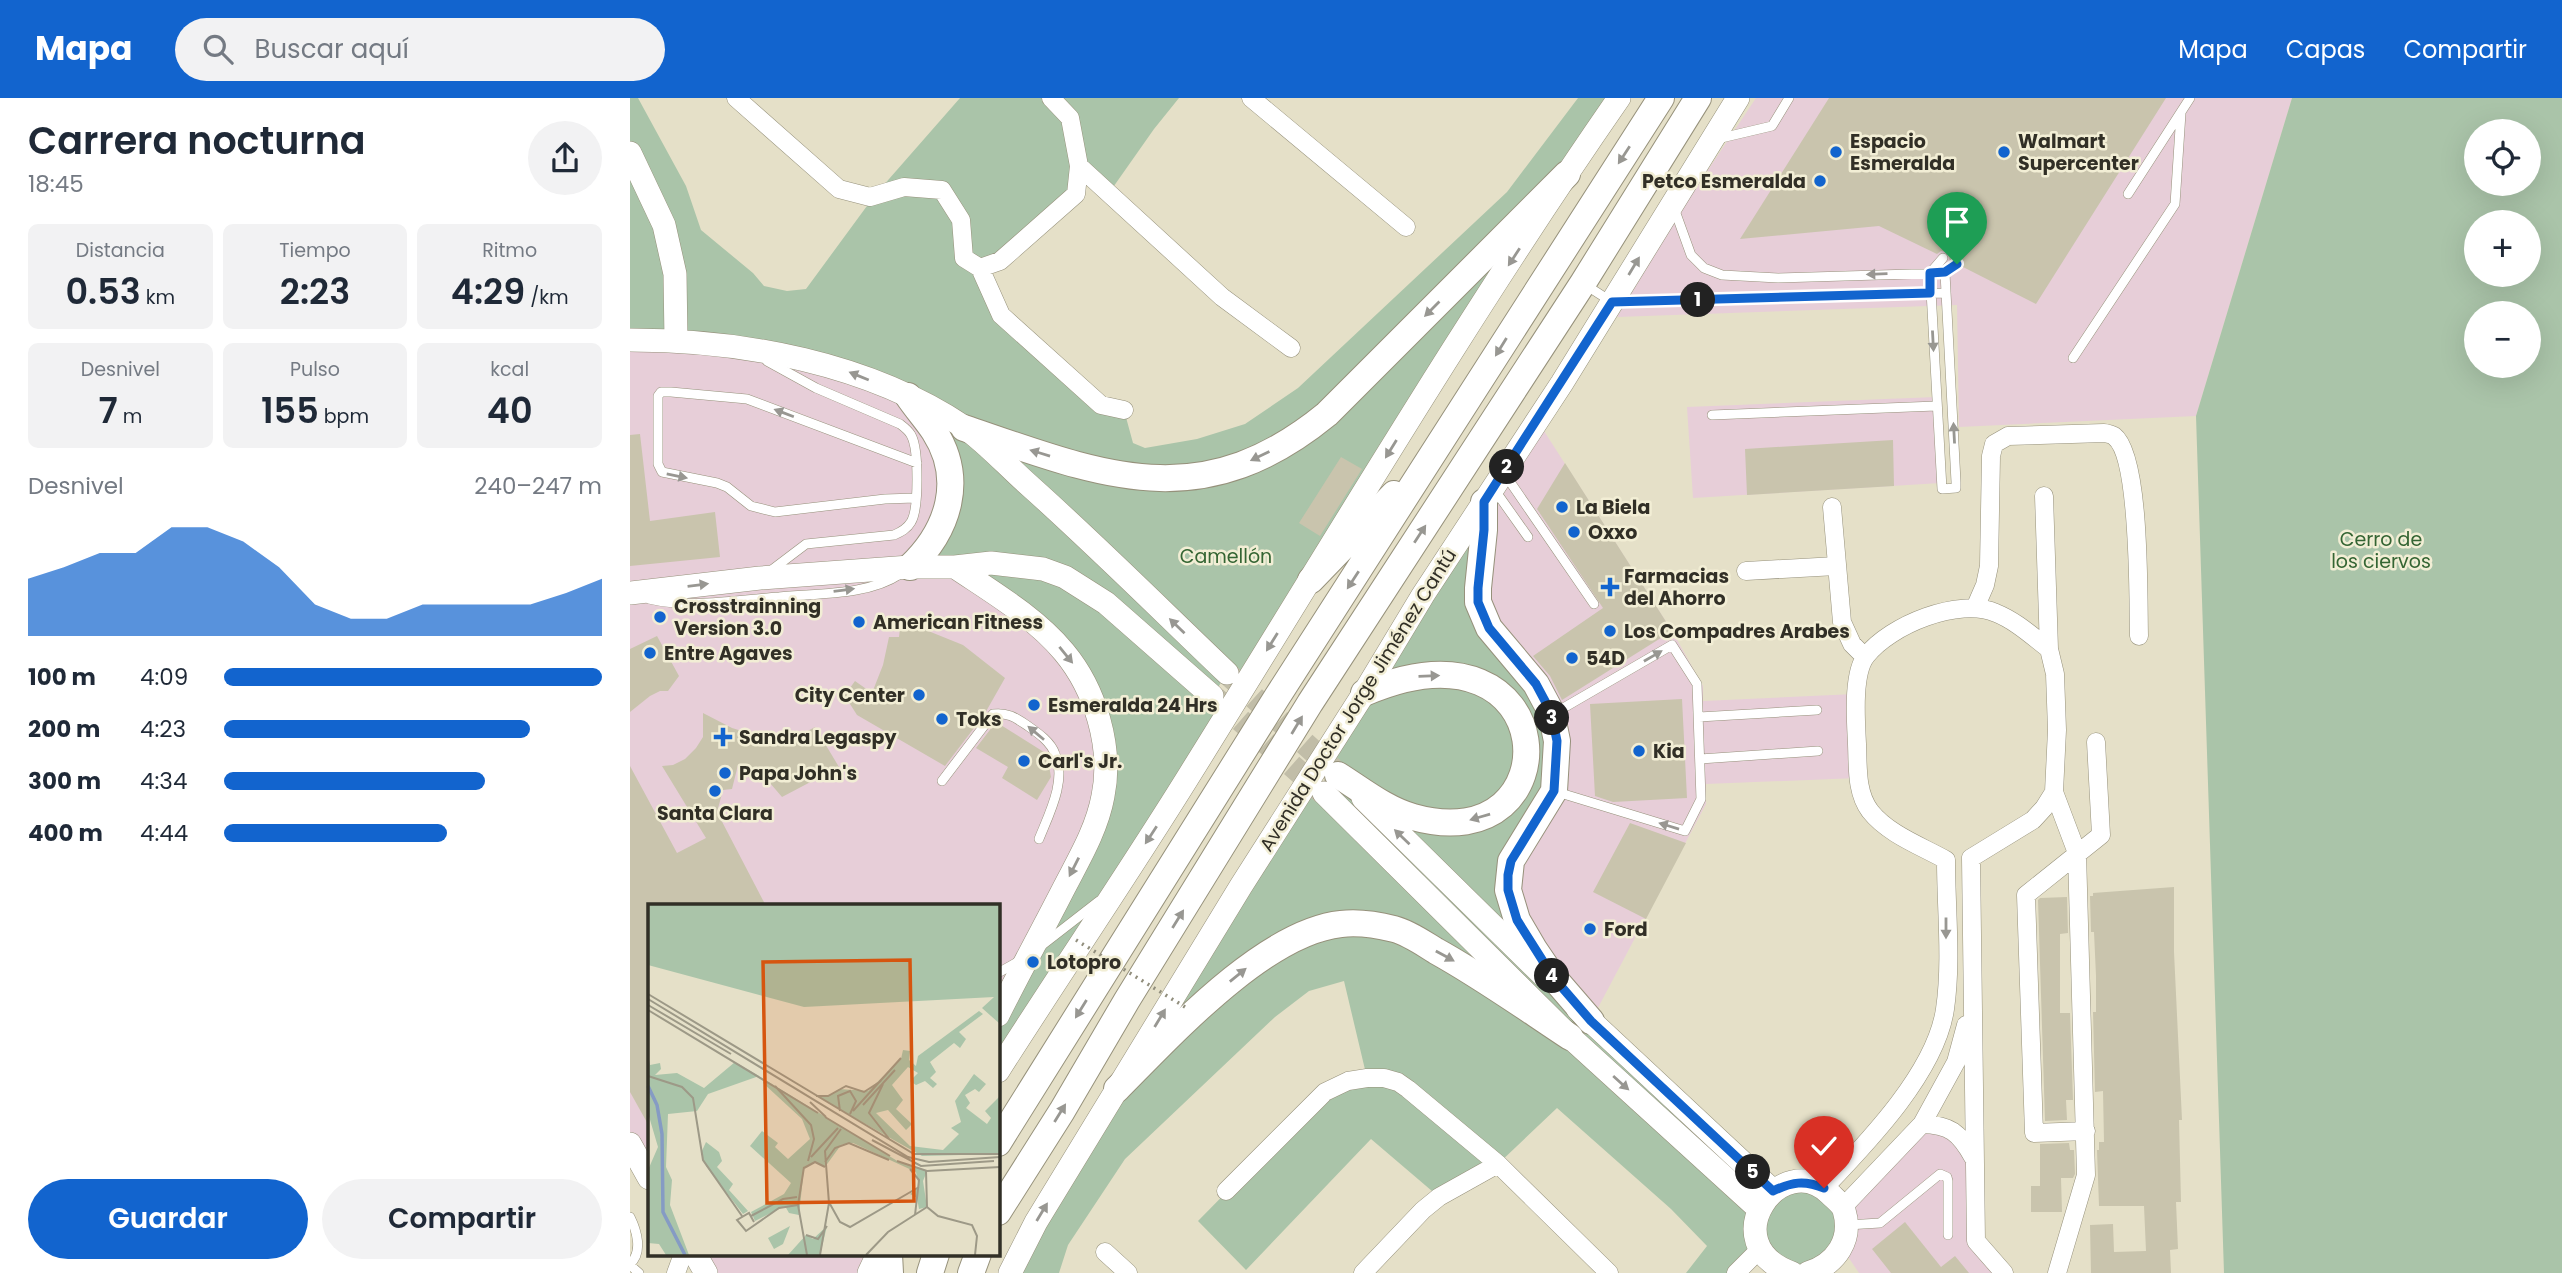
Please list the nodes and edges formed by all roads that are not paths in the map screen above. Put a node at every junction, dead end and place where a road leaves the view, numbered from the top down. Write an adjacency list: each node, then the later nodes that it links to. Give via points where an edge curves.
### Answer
1 (736, 98): 20 (street, via 839,189 870,197 904,187 942,190 961,220 964,258)
2 (1051, 98): 13 (street, via 1070,118)
3 (1251, 98): 17 (street)
4 (1619, 98): 14 (street)
5 (1661, 98): 37 (main road, one-way to 37)
6 (1698, 98): 23 (main road, Avenida Doctor Jorge Jiménez Cantú)
7 (1738, 98): 11 (street, Avenida Doctor Jorge Jiménez Cantú)
8 (1789, 98): 11 (lane, via 1772,126)
9 (2190, 98): 10 (lane)
10 (2181, 113): 15 (lane); 31 (lane, via 2175,204)
11 (1712, 140): 16 (street, Avenida Doctor Jorge Jiménez Cantú)
12 (630, 153): 28 (street, via 664,225 675,274)
13 (1079, 166): 20 (street, via 1076,194 1000,261); 29 (street, via 1222,297)
14 (1567, 174): 36 (main road, one-way to 36, via 1326,414 1290,442 1249,462 1193,477 1136,478 1103,473); 49 (street, one-way to 49)
15 (2128, 194)
16 (1672, 203): 22 (lane, one-way to 16, via 1778,278 1722,275 1704,268 1690,255); 26 (street, Avenida Doctor Jorge Jiménez Cantú, one-way to 16)
17 (1406, 227)
18 (1943, 258): 22 (lane)
19 (1957, 264): 21 (lane)
20 (980, 268): 34 (street, via 1001,315 1101,405)
21 (1945, 272): 22 (lane); 25 (lane)
22 (1930, 273): 24 (lane)
23 (1583, 283): 26 (lane); 90 (main road, Avenida Doctor Jorge Jiménez Cantú, one-way to 23, via 1310,703)
24 (1930, 293): 25 (lane); 26 (lane); 33 (lane, one-way to 33)
25 (1946, 293): 33 (lane, one-way to 25, via 1942,489 1956,488)
26 (1612, 302): 39 (street, Avenida Doctor Jorge Jiménez Cantú)
27 (630, 340): 28 (street)
28 (676, 340): 30 (street)
29 (1292, 348)
30 (747, 349): 32 (street, one-way to 30, via 848,372); 38 (lane, via 816,388 900,424 911,434)
31 (2073, 358)
32 (908, 396): 36 (street); 45 (main road, via 935,432 948,462 952,487 936,538)
33 (1936, 406): 35 (lane)
34 (1124, 410)
35 (1712, 415)
36 (964, 428): 56 (street, one-way to 36)
37 (1434, 452): 49 (main road); 81 (main road, one-way to 81)
38 (917, 463): 41 (lane); 41 (lane, one-way to 41, via 747,400 671,392 658,396 657,464 662,472 717,483 751,506 775,512)
39 (1493, 487): 43 (lane); 51 (lane); 57 (street, Avenida Doctor Jorge Jiménez Cantú); 60 (main road, via 1478,588 1482,615 1536,684)
40 (2044, 496): 54 (street)
41 (915, 498): 48 (lane, via 914,519 906,529 894,535 806,544)
42 (1832, 508): 44 (street)
43 (1528, 537)
44 (1836, 566): 47 (street); 55 (street, via 1842,622 1852,644)
45 (910, 567): 46 (street); 48 (street); 50 (lane, one-way to 45, via 683,604 844,591 890,581)
46 (956, 567): 58 (street, via 1017,565 1065,577 1107,603); 74 (street, one-way to 74, via 1063,650 1092,696 1105,760 1100,810 1076,865)
47 (1746, 571)
48 (760, 578): 50 (street, one-way to 48)
49 (1311, 580): 73 (street, one-way to 73)
50 (630, 594)
51 (1594, 604)
52 (1975, 608): 53 (street, via 1989,566 1994,444 2008,436 2104,433 2121,444 2137,508); 54 (street, via 1996,612); 55 (street, via 1916,620)
53 (2139, 636)
54 (2049, 649): 68 (street, via 2055,674 2057,730)
55 (1865, 657): 72 (street, via 1855,694 1863,799 1871,813 1894,831 1946,860)
56 (1227, 673)
57 (1364, 693): 65 (main road, one-way to 65, via 1423,675 1479,681 1499,692 1519,716 1525,747 1522,777 1504,805 1492,814 1460,822 1410,816); 78 (street, Avenida Doctor Jorge Jiménez Cantú, one-way to 57)
58 (1212, 696)
59 (1817, 710): 61 (lane)
60 (1552, 715): 61 (lane, one-way to 61, via 1672,645 1697,684); 67 (main road, via 1557,741)
61 (1699, 717): 64 (lane)
62 (2096, 742): 70 (street, via 2101,835)
63 (1818, 751): 64 (lane)
64 (1700, 759): 67 (lane, one-way to 67, via 1701,799 1685,831)
65 (1332, 779): 76 (street)
66 (942, 781): 69 (lane, one-way to 66, via 1053,807 1059,773 1055,752 1017,718 993,714)
67 (1554, 791): 76 (main road, via 1511,861 1508,890 1517,920)
68 (2054, 792): 70 (street); 71 (street, via 2033,820 1971,858)
69 (1039, 839)
70 (2077, 853): 80 (street); 80 (street, via 2026,895 2034,1133)
71 (1971, 881): 72 (street); 75 (street)
72 (1946, 882): 86 (street, one-way to 86, via 1945,1011 1936,1043 1910,1089)
73 (1120, 885): 74 (lane); 77 (street)
74 (1006, 986)
75 (1972, 1005): 79 (street, via 1956,1062); 83 (street)
76 (1581, 1029): 78 (main road, one-way to 76, via 1200,1006 1257,961 1303,936 1341,923 1408,935); 88 (street); 89 (street, one-way to 89)
77 (999, 1069)
78 (1117, 1089): 113 (street, Avenida Doctor Jorge Jiménez Cantú, one-way to 78)
79 (1917, 1129): 83 (street, via 1944,1125 1963,1140); 91 (street, via 1871,1177)
80 (2086, 1131): 119 (street, via 2086,1175)
81 (999, 1141)
82 (630, 1144): 85 (street)
83 (1975, 1162): 118 (street, via 1976,1241)
84 (1498, 1164): 87 (street, via 1398,1082 1367,1078 1325,1092); 103 (street); 115 (street, via 1423,1210)
85 (648, 1176)
86 (1824, 1188): 88 (street, via 1794,1182); 91 (street)
87 (1226, 1191)
88 (1773, 1191): 89 (street)
89 (1759, 1209): 94 (street, via 1755,1236)
90 (999, 1210)
91 (1844, 1216): 93 (lane, via 1880,1223 1940,1174 1948,1181); 117 (street, via 1842,1248 1821,1269)
92 (630, 1217): 102 (lane, via 638,1251)
93 (1948, 1235)
94 (1760, 1249): 104 (street); 105 (street)
95 (1105, 1252): 114 (street)
96 (683, 1256): 107 (street)
97 (696, 1256): 108 (street)
98 (877, 1256): 109 (street)
99 (899, 1256): 110 (street)
100 (935, 1256): 111 (main road)
101 (977, 1256): 112 (main road)
102 (630, 1264): 106 (lane)
103 (1589, 1267): 116 (street)
104 (1740, 1271)
105 (1782, 1271)
106 (639, 1273)
107 (676, 1273)
108 (706, 1273)
109 (869, 1273)
110 (891, 1273)
111 (930, 1273)
112 (971, 1273)
113 (1010, 1273)
114 (1128, 1273)
115 (1363, 1273)
116 (1609, 1273)
117 (1808, 1273)
118 (2004, 1273)
119 (2057, 1273)

